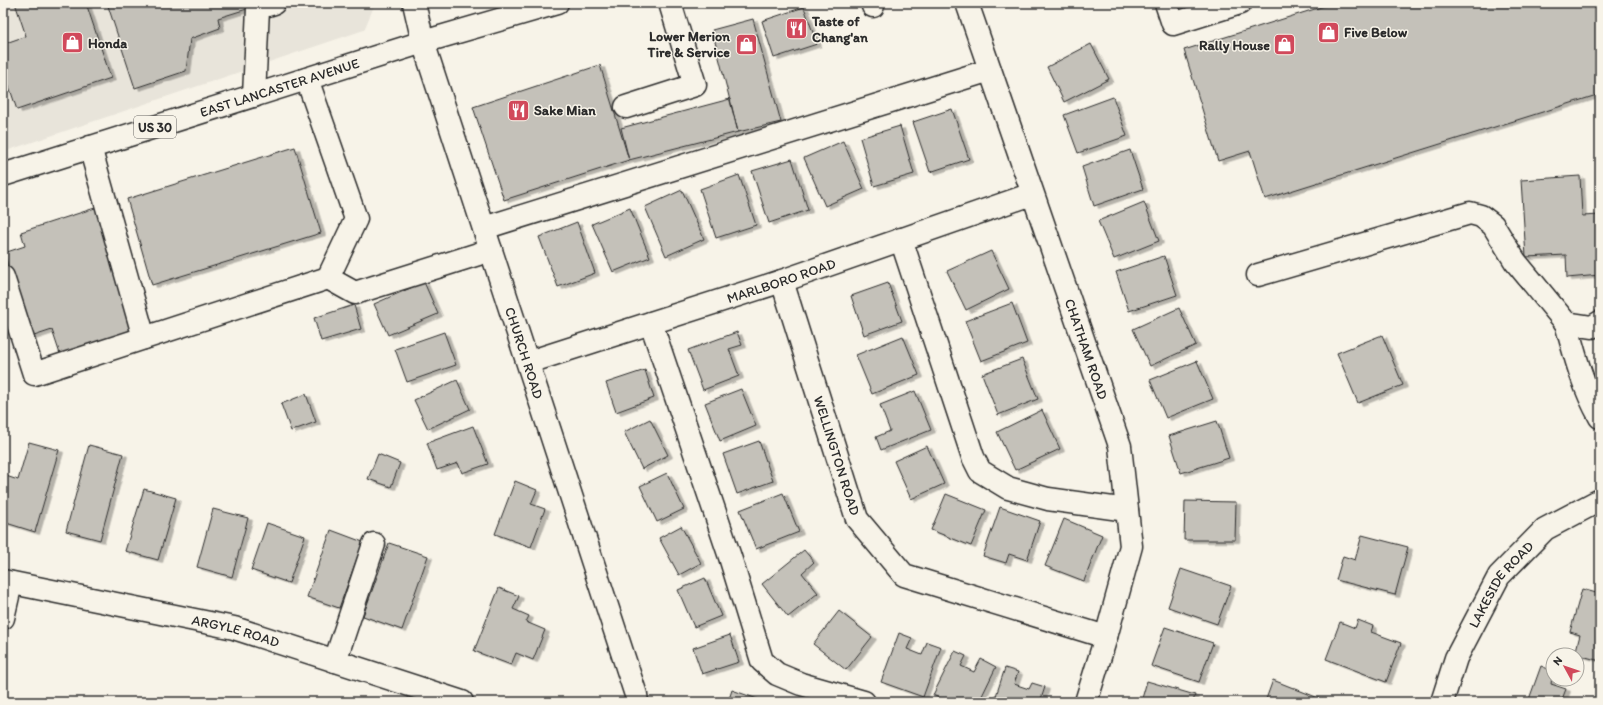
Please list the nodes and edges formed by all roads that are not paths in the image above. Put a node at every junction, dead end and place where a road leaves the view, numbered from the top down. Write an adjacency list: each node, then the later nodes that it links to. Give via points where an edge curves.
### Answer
1 (414, 3): 8 (main road, CHURCH ROAD)
2 (557, 3): 8 (main road, EAST LANCASTER AVENUE / US 30)
3 (670, 3): 12 (main road, via 695,85)
4 (967, 3): 9 (main road, CHATHAM ROAD)
5 (1166, 3): 6 (main road, via 1173,24)
6 (1240, 3)
7 (263, 5): 11 (main road)
8 (423, 42): 10 (main road, EAST LANCASTER AVENUE / US 30); 16 (main road, CHURCH ROAD)
9 (990, 70): 15 (main road, CHATHAM ROAD); 16 (main road)
10 (306, 79): 11 (main road, EAST LANCASTER AVENUE / US 30); 21 (main road, via 356,219)
11 (254, 96): 13 (main road, EAST LANCASTER AVENUE / US 30)
12 (626, 106)
13 (90, 147): 14 (main road, EAST LANCASTER AVENUE / US 30); 26 (main road)
14 (3, 174)
15 (1032, 194): 17 (main road, MARLBORO ROAD); 30 (main road, CHATHAM ROAD, via 1120,446)
16 (484, 228): 18 (main road, CHURCH ROAD)
17 (901, 239): 22 (main road, MARLBORO ROAD); 30 (main road, via 980,471 1008,488 1048,499)
18 (491, 250): 21 (main road, via 355,293); 27 (main road, CHURCH ROAD)
19 (1258, 275): 25 (main road, via 1470,213 1481,216 1493,225 1515,261)
20 (3, 277): 26 (main road, via 34,374)
21 (328, 278): 26 (main road)
22 (782, 281): 24 (main road, MARLBORO ROAD); 34 (main road, WELLINGTON ROAD, via 857,519 904,576)
23 (1600, 322): 25 (main road, via 1592,327)
24 (651, 323): 27 (main road, MARLBORO ROAD); 38 (main road, via 730,557 762,661 777,674 801,684)
25 (1566, 323): 28 (main road, via 1587,394)
26 (144, 338)
27 (528, 362): 37 (main road, CHURCH ROAD)
28 (1600, 417)
29 (1600, 500): 40 (main road, LAKESIDE ROAD, via 1545,529 1499,576 1456,658)
30 (1127, 510): 34 (main road, CHATHAM ROAD, via 1131,546)
31 (374, 544): 35 (main road)
32 (7, 582): 33 (main road); 35 (main road, ARGYLE ROAD, via 234,628)
33 (3, 618)
34 (1106, 637): 39 (main road, CHATHAM ROAD)
35 (335, 661): 36 (main road, ARGYLE ROAD)
36 (462, 702)
37 (637, 702)
38 (864, 702)
39 (1086, 702)
40 (1442, 702)

